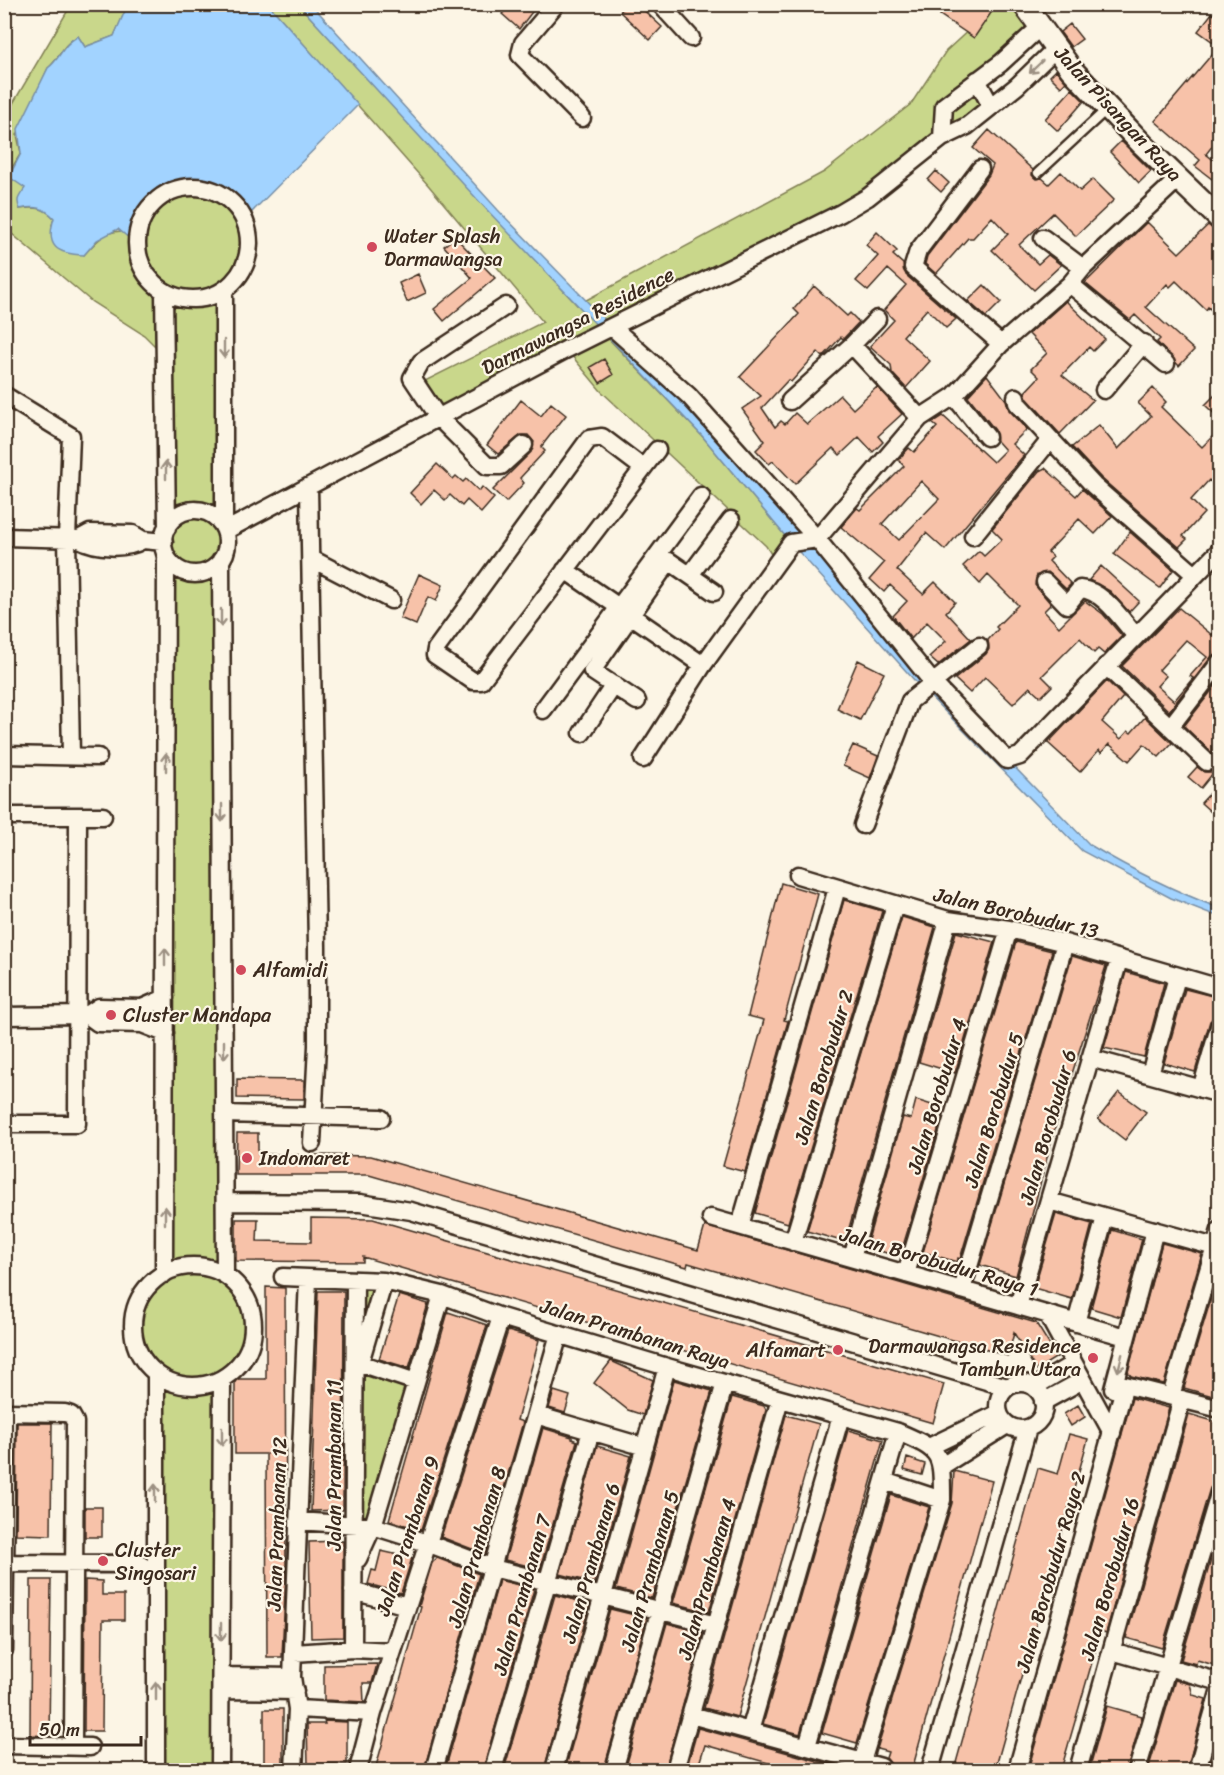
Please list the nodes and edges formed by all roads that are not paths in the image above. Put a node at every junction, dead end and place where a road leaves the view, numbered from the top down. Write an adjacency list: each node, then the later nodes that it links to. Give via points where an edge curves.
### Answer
1 (556, 4): 9 (street, via 523,43 520,55)
2 (660, 4): 4 (street)
3 (1032, 15): 5 (street, Jalan Pisangan Raya); 6 (street, via 1001,63)
4 (691, 38)
5 (1056, 48): 7 (street, Darmawangsa Residence, one-way to 7); 8 (street, Jalan Pisangan Raya)
6 (977, 80): 7 (street); 10 (street, via 944,106)
7 (991, 106): 10 (street, Darmawangsa Residence, via 967,126)
8 (1107, 108): 12 (lane); 13 (street, Jalan Pisangan Raya)
9 (582, 118)
10 (942, 138): 22 (street, Darmawangsa Residence, via 841,213)
11 (980, 169): 24 (street, via 918,251 913,267)
12 (1038, 173)
13 (1178, 179): 14 (street, Jalan Pisangan Raya); 16 (street)
14 (1220, 219)
15 (1043, 238): 16 (street)
16 (1083, 268): 17 (street)
17 (1070, 284): 23 (street); 24 (street)
18 (224, 290): 19 (street, via 195,300); 19 (street, via 245,264 248,231 231,201 194,186 158,199 148,209 137,232 141,266); 42 (street, one-way to 42)
19 (164, 292): 47 (street, one-way to 19)
20 (506, 306): 32 (street, via 417,365 413,382)
21 (878, 319): 25 (street)
22 (612, 327): 32 (street, Darmawangsa Residence); 46 (street, via 689,396)
23 (1144, 343): 26 (street); 27 (street)
24 (1001, 344): 29 (street)
25 (852, 345): 31 (street); 33 (street)
26 (1166, 364)
27 (1104, 390)
28 (4, 395): 45 (street, via 71,436)
29 (954, 396): 33 (street); 34 (street)
30 (1016, 397): 35 (street)
31 (790, 401)
32 (438, 417): 36 (street, via 492,468 501,466); 39 (street, Darmawangsa Residence)
33 (920, 418): 46 (street)
34 (987, 437)
35 (1049, 441): 43 (street); 52 (street)
36 (524, 446)
37 (657, 450): 38 (street)
38 (643, 468): 51 (street); 51 (street, via 602,437 589,439 435,655 473,681 481,681)
39 (309, 487): 42 (street, Darmawangsa Residence); 49 (street)
40 (701, 496): 57 (street)
41 (731, 520): 53 (street)
42 (224, 529): 47 (street, via 213,515 199,510 177,516); 50 (street, via 227,543)
43 (973, 536)
44 (4, 537): 45 (street)
45 (73, 539): 47 (street, via 90,533 133,534 143,540); 70 (street)
46 (817, 539): 61 (street, via 791,543); 63 (street)
47 (166, 542): 50 (street, via 174,565 190,573 207,571); 87 (street, one-way to 47)
48 (1220, 550): 52 (street)
49 (312, 559): 56 (street); 98 (street, via 317,948)
50 (221, 560): 97 (street, one-way to 97)
51 (565, 570): 57 (street)
52 (1194, 574): 58 (street)
53 (690, 575): 55 (street); 57 (street, via 669,561)
54 (1045, 582): 58 (street, via 1069,605 1080,589 1092,592)
55 (714, 592)
56 (391, 600)
57 (625, 611): 61 (street); 64 (street, via 592,671); 66 (street)
58 (1135, 635): 62 (street)
59 (979, 645): 63 (street)
60 (1220, 662): 67 (street)
61 (703, 665): 72 (street)
62 (1106, 666): 63 (street, via 1020,756 1010,760); 67 (street)
63 (934, 684): 77 (street, via 910,701)
64 (614, 686): 65 (street); 68 (street)
65 (637, 701)
66 (543, 710)
67 (1171, 726): 73 (street)
68 (582, 733)
69 (4, 755): 70 (street)
70 (71, 756): 71 (street)
71 (98, 757)
72 (643, 759)
73 (1207, 762)
74 (4, 816): 75 (street)
75 (78, 816): 76 (street); 89 (street)
76 (103, 816)
77 (863, 825)
78 (798, 875): 79 (street, Jalan Borobudur 13)
79 (837, 888): 80 (street, Jalan Borobudur 13); 106 (street)
80 (895, 905): 81 (street, Jalan Borobudur 13); 109 (street, Jalan Borobudur 2)
81 (948, 920): 82 (street, Jalan Borobudur 13); 111 (street)
82 (1009, 929): 83 (street, Jalan Borobudur 13); 113 (street, Jalan Borobudur 4)
83 (1065, 943): 84 (street, Jalan Borobudur 13); 119 (street, Jalan Borobudur 5)
84 (1119, 960): 85 (street, Jalan Borobudur 13); 93 (street, Jalan Borobudur 6)
85 (1177, 977): 86 (street, Jalan Borobudur 13); 94 (street)
86 (1220, 988)
87 (165, 998): 90 (street); 92 (street)
88 (4, 1016): 89 (street)
89 (81, 1016): 90 (street, via 98,1023); 100 (street, via 81,1124)
90 (142, 1016): 92 (street)
91 (1220, 1024): 95 (street)
92 (165, 1033): 112 (street, one-way to 92)
93 (1090, 1058): 94 (street); 102 (street, Jalan Borobudur 6)
94 (1150, 1074): 95 (street)
95 (1201, 1089): 96 (street)
96 (1220, 1094)
97 (224, 1114): 98 (street); 103 (street)
98 (314, 1116): 99 (street); 101 (street)
99 (381, 1118)
100 (4, 1124)
101 (312, 1143)
102 (1048, 1201): 104 (street); 121 (street, Jalan Borobudur 6)
103 (226, 1202): 114 (street); 135 (street, via 360,1203 411,1210)
104 (1105, 1217): 107 (street); 124 (street)
105 (711, 1218): 106 (street, Jalan Borobudur Raya 1)
106 (740, 1226): 109 (street, Jalan Borobudur Raya 1)
107 (1155, 1230): 110 (street); 126 (street, Jalan Borobudur Raya 2)
108 (1220, 1230): 110 (street, Jalan Borobudur 16)
109 (793, 1242): 111 (street, Jalan Borobudur Raya 1)
110 (1215, 1247): 139 (street, Jalan Borobudur 16)
111 (852, 1258): 113 (street, Jalan Borobudur Raya 1)
112 (164, 1274): 114 (street, via 200,1266); 130 (street, via 147,1289 134,1322 136,1345)
113 (906, 1274): 119 (street, Jalan Borobudur Raya 1)
114 (225, 1275): 131 (street, via 247,1300 253,1322 246,1355)
115 (283, 1277): 116 (street, Jalan Prambanan Raya)
116 (308, 1278): 117 (street, Jalan Prambanan Raya); 157 (street, Jalan Prambanan 12)
117 (355, 1281): 118 (street, Jalan Prambanan Raya); 127 (street, Jalan Prambanan 11)
118 (384, 1281): 120 (street, Jalan Prambanan Raya); 127 (street)
119 (962, 1290): 121 (street, Jalan Borobudur Raya 1)
120 (442, 1295): 123 (street, Jalan Prambanan Raya); 133 (street)
121 (1018, 1306): 122 (street, Jalan Borobudur Raya 1)
122 (1047, 1314): 124 (street, Jalan Borobudur Raya 1); 128 (street)
123 (501, 1317): 125 (street, Jalan Prambanan Raya); 160 (street, Jalan Prambanan 9)
124 (1076, 1323): 126 (street, Jalan Borobudur Raya 1)
125 (558, 1334): 129 (street, Jalan Prambanan Raya); 144 (street, Jalan Prambanan 8)
126 (1126, 1337): 136 (street, Jalan Borobudur Raya 2, one-way to 136)
127 (358, 1362): 133 (street); 158 (street, Jalan Prambanan 11)
128 (1073, 1364): 132 (street); 137 (street)
129 (667, 1367): 134 (street, Jalan Prambanan Raya); 152 (street, Jalan Prambanan 6)
130 (156, 1373): 131 (street, via 188,1386); 161 (street, one-way to 130)
131 (222, 1379): 181 (street, one-way to 181)
132 (1083, 1380): 138 (street); 141 (street)
133 (416, 1382): 159 (street)
134 (726, 1383): 140 (street, Jalan Prambanan Raya); 172 (street, Jalan Prambanan 5)
135 (1007, 1387): 137 (street, via 1021,1383); 146 (street, via 999,1399)
136 (1119, 1387): 138 (street); 139 (street); 150 (street, Jalan Borobudur Raya 2)
137 (1034, 1388): 141 (street)
138 (1091, 1396): 150 (street)
139 (1176, 1398): 142 (street); 177 (street, Jalan Borobudur 16)
140 (780, 1399): 145 (street, Jalan Prambanan Raya); 173 (street, Jalan Prambanan 4)
141 (1043, 1402): 147 (street, via 1038,1421)
142 (1220, 1409)
143 (6, 1412): 162 (street, via 71,1415 75,1422); 164 (street)
144 (536, 1416): 148 (street); 166 (street, Jalan Prambanan 8)
145 (841, 1416): 149 (street, Jalan Prambanan Raya); 187 (street)
146 (1003, 1419): 147 (street, via 1014,1428); 151 (street, via 962,1431); 153 (street)
147 (1028, 1428): 203 (street)
148 (591, 1431): 152 (street); 168 (street, Jalan Prambanan 7)
149 (898, 1432): 151 (street, Jalan Prambanan Raya); 154 (street)
150 (1112, 1433): 204 (street, Jalan Borobudur Raya 2)
151 (931, 1446): 153 (street)
152 (645, 1447): 170 (street, Jalan Prambanan 6)
153 (942, 1466): 156 (street)
154 (884, 1481): 156 (street); 190 (street)
155 (1220, 1491): 179 (street)
156 (942, 1500): 192 (street)
157 (298, 1521): 158 (street); 178 (street, Jalan Prambanan 12)
158 (354, 1524): 159 (street); 165 (street, Jalan Prambanan 11)
159 (373, 1526): 160 (street); 165 (street)
160 (427, 1543): 166 (street); 171 (street, Jalan Prambanan 9)
161 (155, 1551): 163 (street); 167 (street)
162 (77, 1561): 163 (street); 164 (street); 189 (street)
163 (139, 1562): 167 (street)
164 (5, 1563): 175 (street)
165 (355, 1565): 169 (street, Jalan Prambanan 11)
166 (493, 1568): 168 (street); 198 (street, Jalan Prambanan 8)
167 (155, 1573): 194 (street, one-way to 167)
168 (548, 1582): 170 (street); 199 (street, Jalan Prambanan 7)
169 (353, 1591): 171 (street); 174 (street, Jalan Prambanan 11)
170 (604, 1596): 172 (street); 200 (street, Jalan Prambanan 6)
171 (407, 1606): 176 (street, Jalan Prambanan 9)
172 (660, 1611): 173 (street); 201 (street, Jalan Prambanan 5)
173 (716, 1625): 186 (street, Jalan Prambanan 4)
174 (353, 1649): 176 (street); 178 (street)
175 (4, 1650)
176 (393, 1651): 185 (street, Jalan Prambanan 9)
177 (1112, 1651): 179 (street); 205 (street, Jalan Borobudur 16)
178 (294, 1653): 182 (street, Jalan Prambanan 12)
179 (1168, 1667): 180 (street); 206 (street)
180 (1220, 1682)
181 (221, 1683): 182 (street); 195 (street)
182 (293, 1684): 184 (street, Jalan Prambanan 12)
183 (1220, 1689): 207 (street)
184 (297, 1709): 185 (street); 196 (street, Jalan Prambanan 12)
185 (373, 1713): 197 (street, Jalan Prambanan 9)
186 (691, 1715): 187 (street); 202 (street, Jalan Prambanan 4)
187 (750, 1731): 190 (street)
188 (4, 1745): 189 (street)
189 (73, 1746): 191 (street)
190 (807, 1746): 192 (street)
191 (90, 1747)
192 (862, 1761): 193 (street)
193 (881, 1767)
194 (156, 1770)
195 (220, 1770)
196 (294, 1770)
197 (358, 1770)
198 (434, 1770)
199 (493, 1770)
200 (554, 1770)
201 (614, 1770)
202 (675, 1770)
203 (930, 1770)
204 (1017, 1770)
205 (1078, 1770)
206 (1137, 1770)
207 (1197, 1770)

